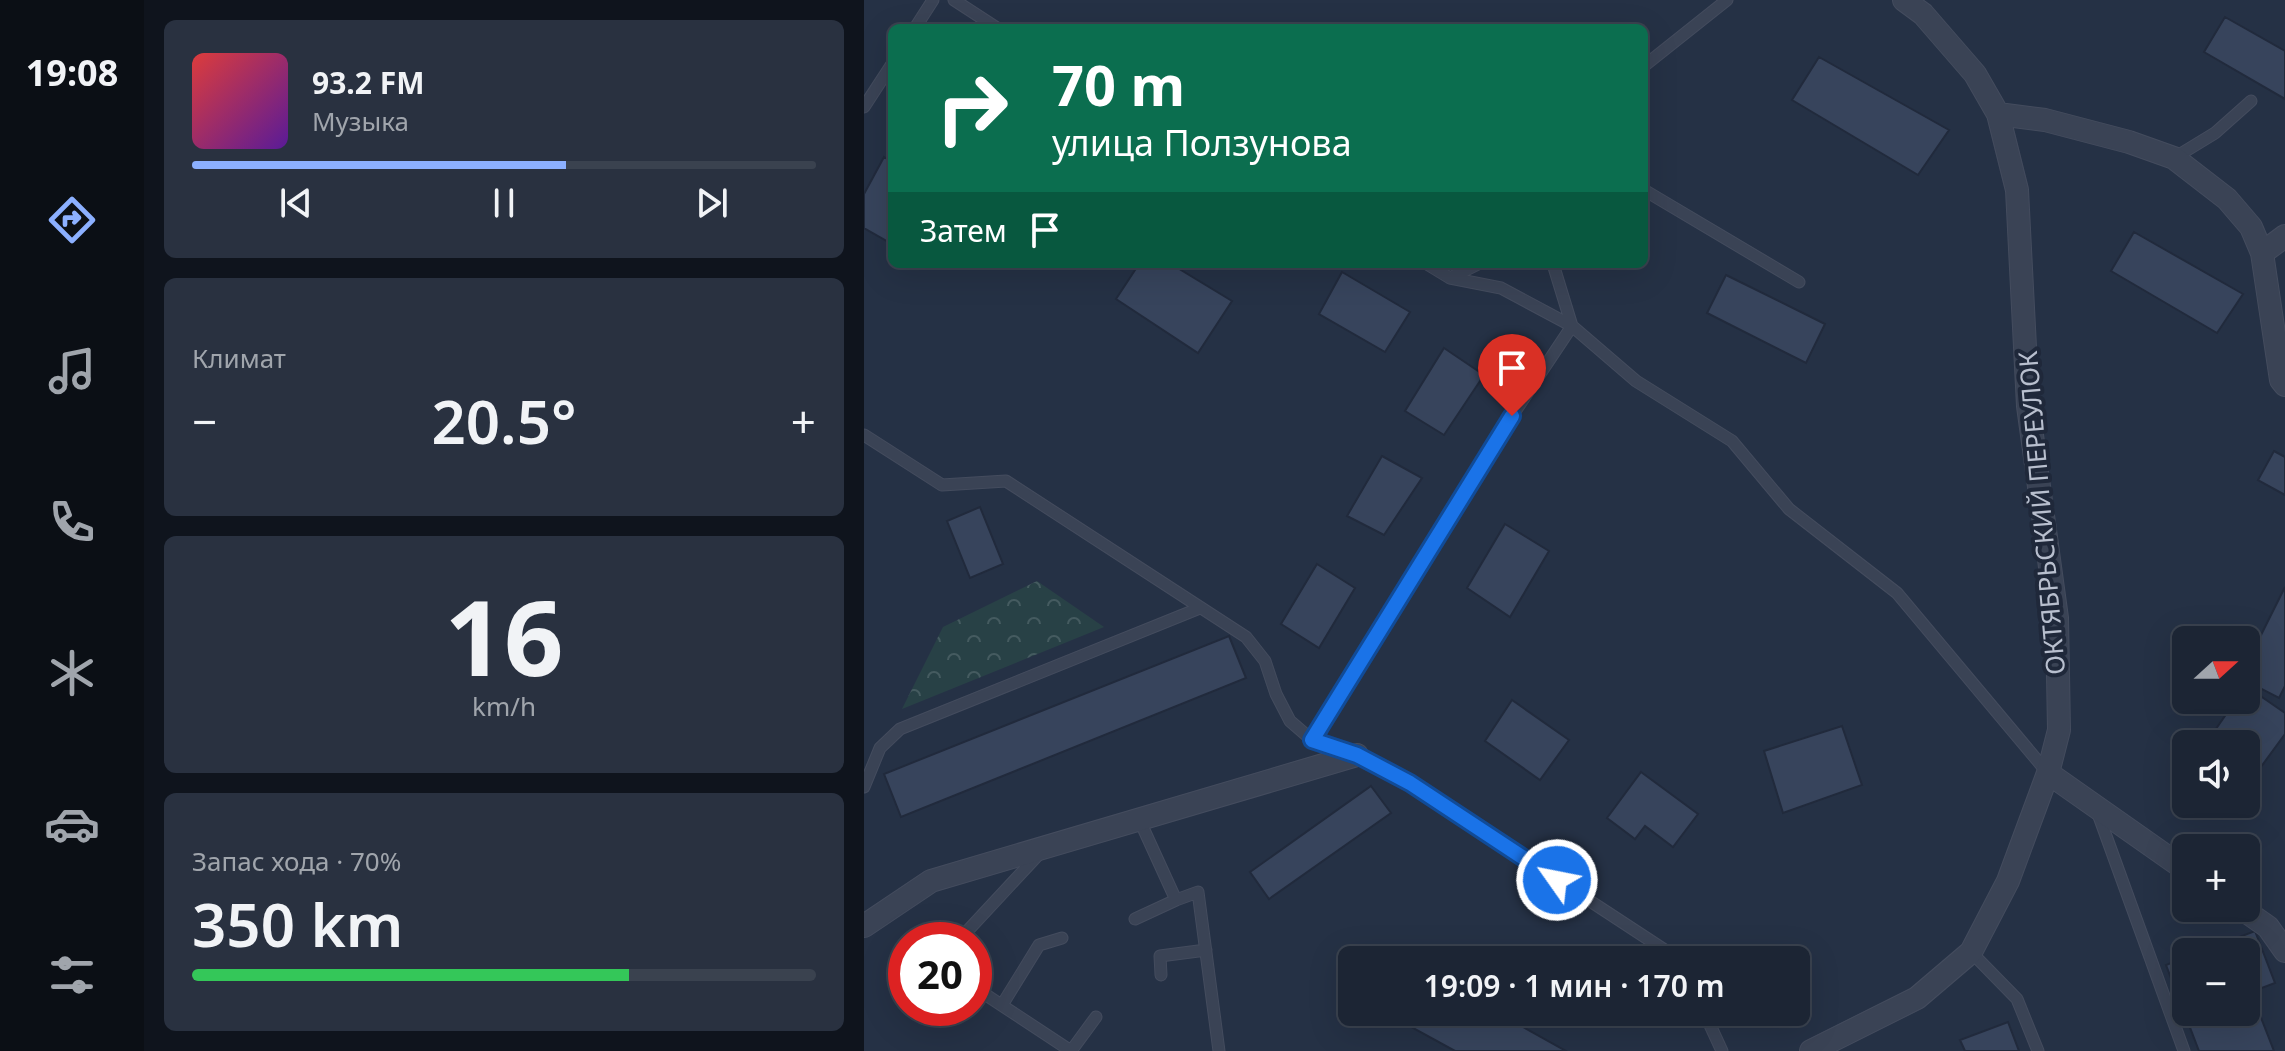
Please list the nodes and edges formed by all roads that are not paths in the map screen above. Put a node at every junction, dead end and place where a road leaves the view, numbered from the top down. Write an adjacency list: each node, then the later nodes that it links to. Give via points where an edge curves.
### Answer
1 (933, 0): 5 (lane)
2 (954, 0): 6 (lane)
3 (1727, 0): 7 (lane)
4 (1904, 0): 11 (street, ОКТЯБРЬСКИЙ ПЕРЕУЛОК, via 1923,14 1975,74)
5 (918, 24)
6 (991, 24)
7 (1648, 63)
8 (888, 70): 10 (lane)
9 (2251, 101): 12 (lane, via 2215,133)
10 (864, 107)
11 (1998, 114): 12 (street, via 2045,120); 27 (street, ОКТЯБРЬСКИЙ ПЕРЕУЛОК, via 2017,190 2028,406 2057,618 2059,730)
12 (2174, 158): 15 (street, via 2227,199 2251,227)
13 (1648, 192): 20 (lane)
14 (2285, 236): 15 (street)
15 (2262, 253): 22 (street)
16 (1434, 268): 19 (lane)
17 (1470, 268): 19 (lane)
18 (1554, 268): 21 (lane)
19 (1450, 278): 21 (lane, via 1501,288)
20 (1799, 282)
21 (1572, 326): 25 (lane); 27 (lane, via 1636,381 1732,441 1789,509 1897,593)
22 (2285, 385)
23 (864, 435): 24 (lane, via 942,485 1006,481)
24 (1200, 608): 25 (lane, via 1246,637 1265,661 1290,721); 28 (lane, via 900,729 880,748)
25 (1312, 740): 26 (lane)
26 (1357, 755): 30 (street); 39 (lane, via 1410,783)
27 (2048, 773): 29 (street); 42 (street, ОКТЯБРЬСКИЙ ПЕРЕУЛОК, via 2008,881)
28 (864, 787)
29 (2095, 806): 32 (street); 53 (lane)
30 (1139, 819): 31 (street); 33 (lane)
31 (1045, 847): 36 (lane); 37 (street, via 931,881)
32 (2172, 860)
33 (1176, 900): 34 (lane); 40 (lane, via 1198,892)
34 (1135, 919)
35 (2260, 921): 41 (street)
36 (976, 922)
37 (864, 926)
38 (1062, 938): 45 (lane, via 1039,945)
39 (1659, 946)
40 (1206, 950): 43 (lane, via 1160,956); 49 (lane)
41 (2285, 951)
42 (1971, 952): 48 (street, ОКТЯБРЬСКИЙ ПЕРЕУЛОК, via 1917,998); 52 (lane, via 2017,999)
43 (1161, 975)
44 (992, 999): 45 (lane)
45 (1002, 1005): 46 (lane, via 1071,1051)
46 (1096, 1017)
47 (1710, 1026): 50 (lane)
48 (1836, 1045): 51 (street, ОКТЯБРЬСКИЙ ПЕРЕУЛОК)
49 (1219, 1051)
50 (1722, 1051)
51 (1811, 1051)
52 (2038, 1051)
53 (2184, 1051)

